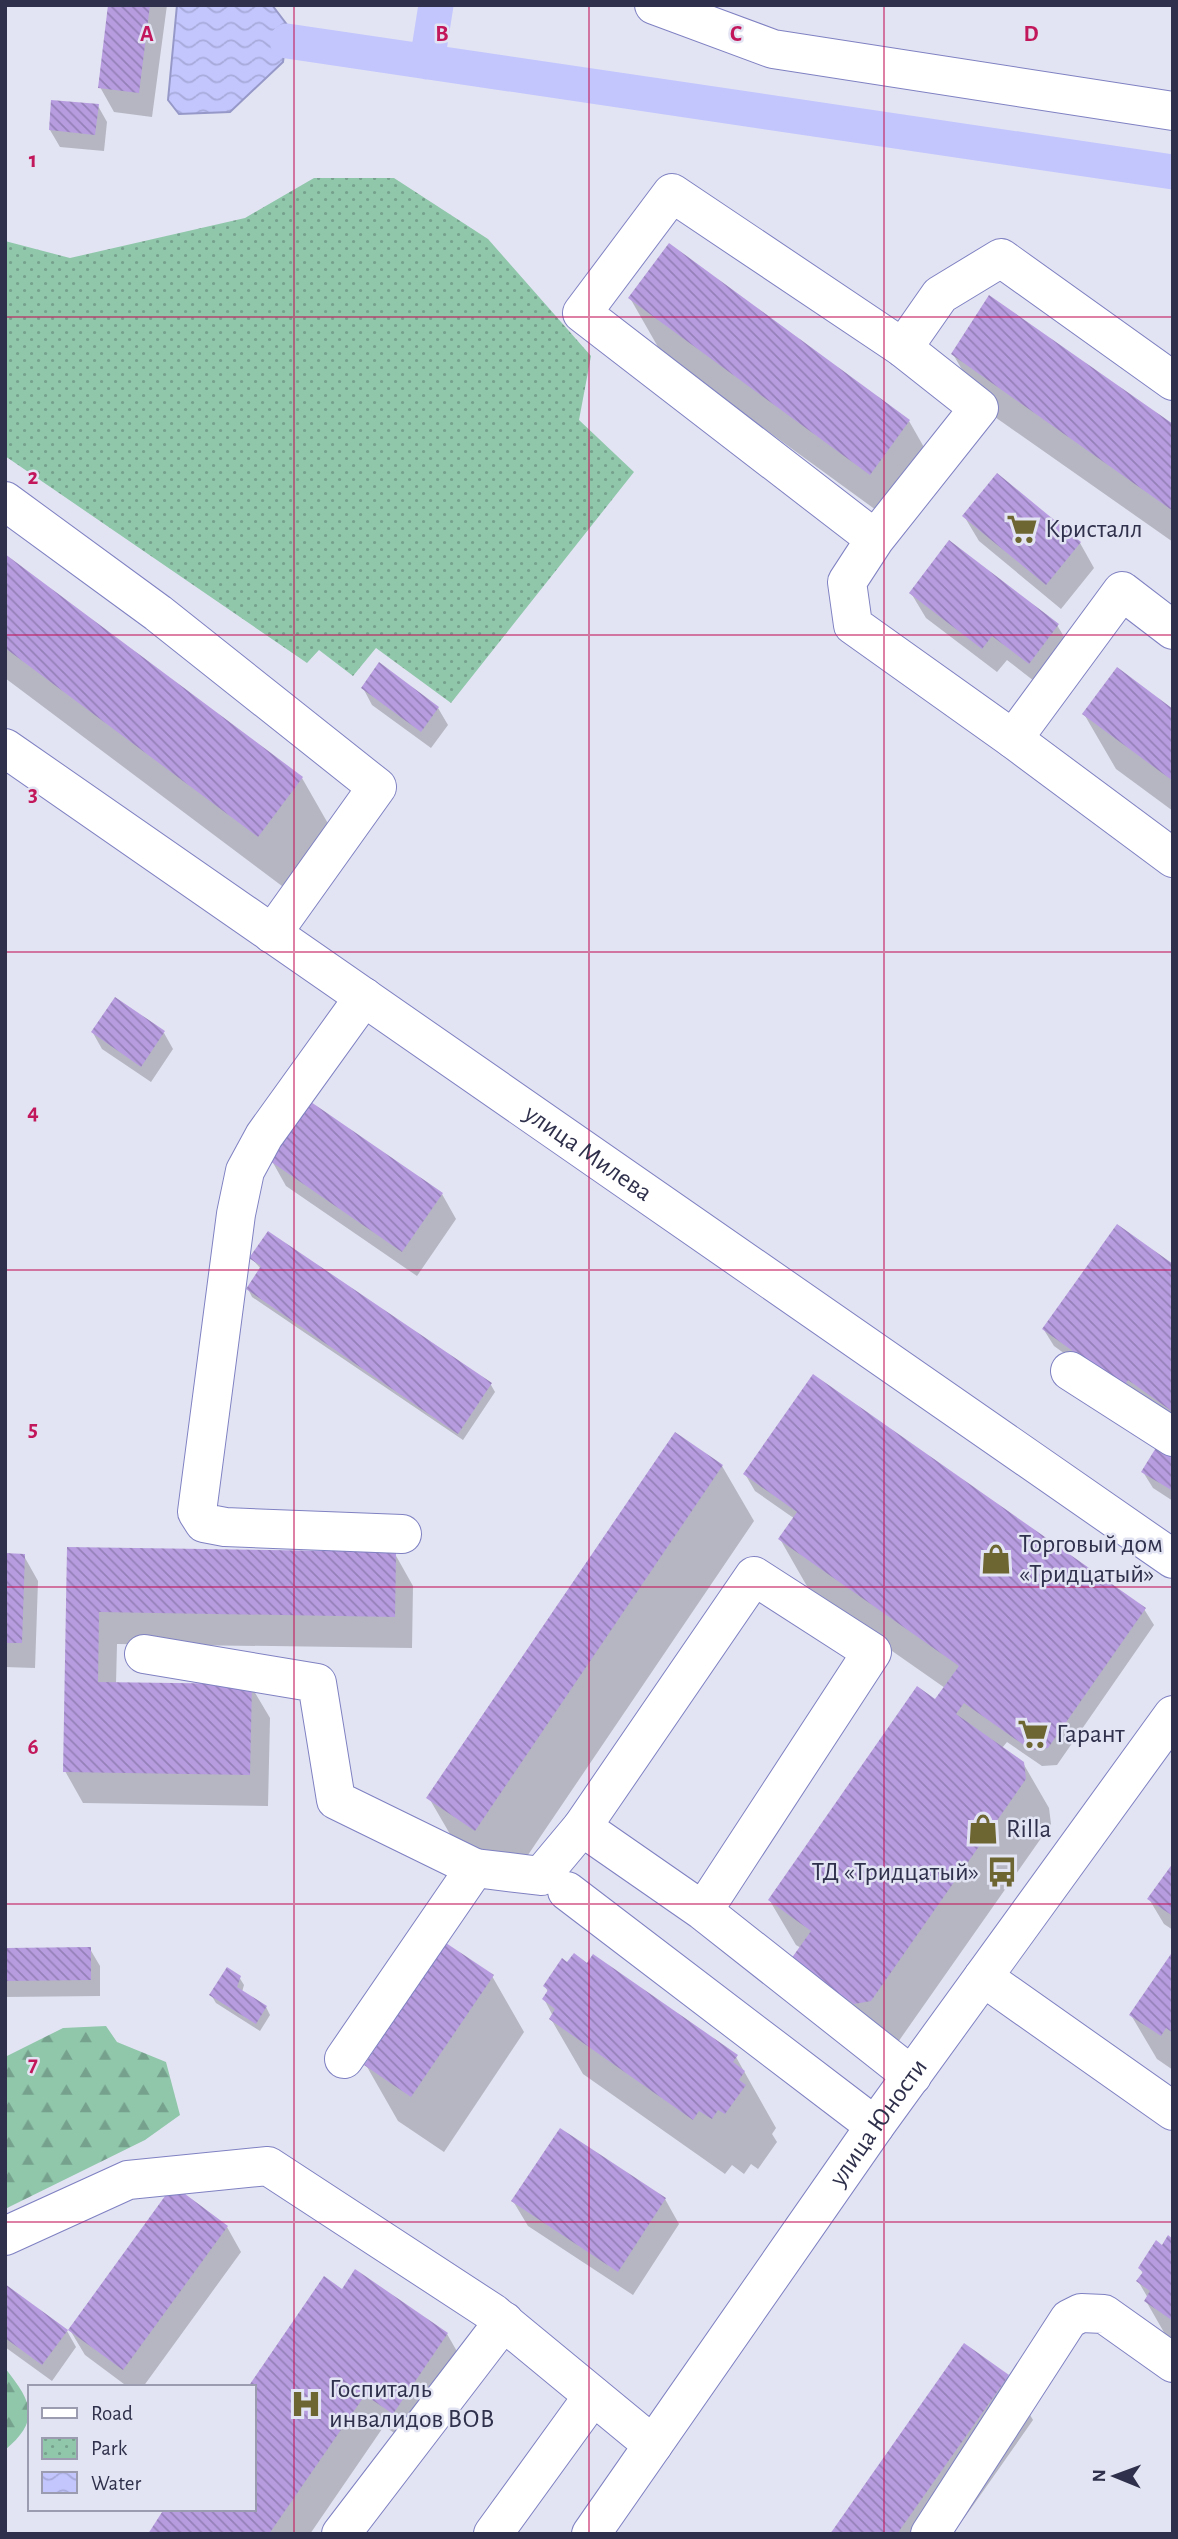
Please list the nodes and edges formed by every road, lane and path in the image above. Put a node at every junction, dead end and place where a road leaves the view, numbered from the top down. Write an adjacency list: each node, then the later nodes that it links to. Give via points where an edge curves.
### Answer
1 (654, 5): 2 (street, via 773,50)
2 (1173, 111)
3 (903, 348): 4 (street, via 940,295 1001,258); 6 (street, via 979,408); 6 (street, via 672,193 582,313)
4 (1173, 381)
5 (5, 501): 11 (street, via 158,612 377,787)
6 (876, 539): 8 (street, via 848,582 853,625)
7 (1173, 630): 8 (street, via 1122,591)
8 (1013, 739): 10 (street)
9 (5, 748): 11 (street, улица Милева)
10 (1173, 858)
11 (272, 934): 12 (street, улица Милева)
12 (364, 998): 15 (street, via 264,1136 245,1171 197,1512 204,1523 225,1527); 16 (street, улица Милева)
13 (1070, 1371): 14 (street)
14 (1173, 1437)
15 (402, 1534)
16 (1173, 1559)
17 (144, 1654): 20 (street, via 317,1683 336,1800)
18 (1173, 1716): 23 (street, улица Юности)
19 (582, 1827): 20 (street, via 541,1875); 22 (street); 22 (street, via 754,1576 872,1652)
20 (475, 1868): 24 (street)
21 (567, 1891): 27 (street)
22 (704, 1911): 25 (street)
23 (983, 1977): 25 (street, улица Юности); 26 (street)
24 (344, 2059)
25 (912, 2076): 27 (street, улица Юности)
26 (1173, 2111)
27 (875, 2126): 32 (street, улица Юности)
28 (5, 2236): 29 (street, via 128,2180 268,2166)
29 (504, 2321): 31 (street); 33 (street)
30 (1173, 2363): 36 (street, via 1104,2314 1081,2313 1069,2319)
31 (593, 2396): 32 (street); 34 (street)
32 (653, 2445): 35 (street, улица Юности)
33 (341, 2534)
34 (493, 2534)
35 (591, 2534)
36 (930, 2534)

